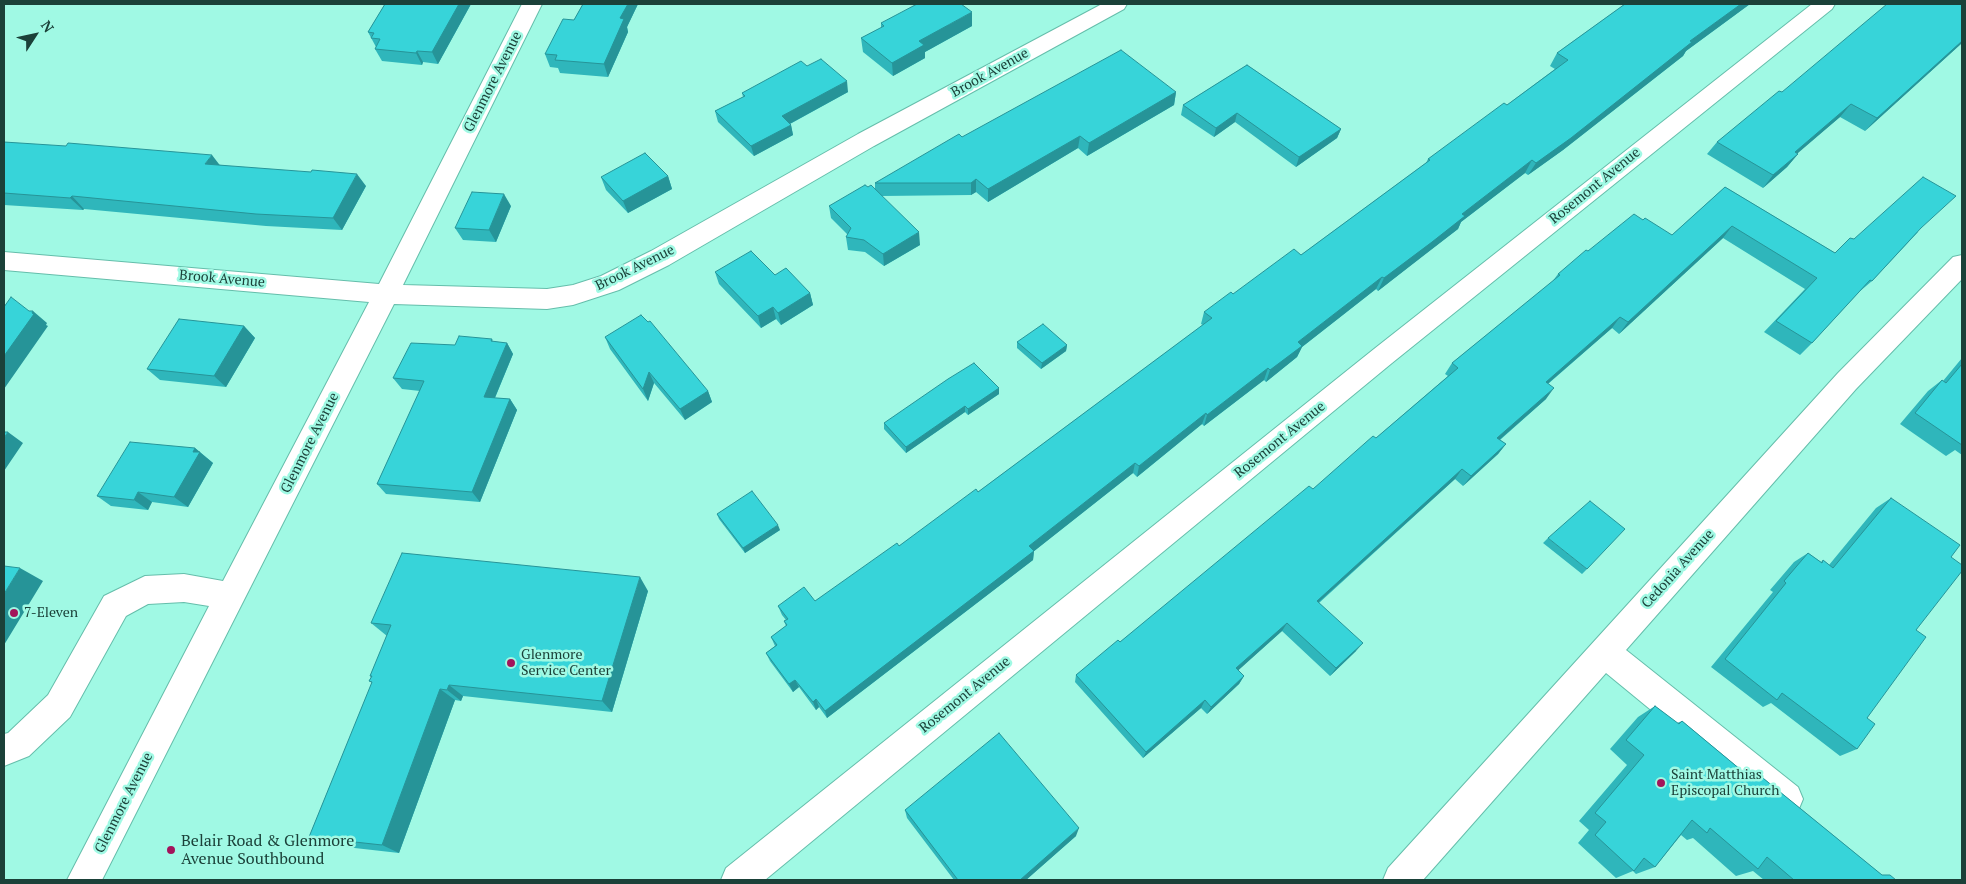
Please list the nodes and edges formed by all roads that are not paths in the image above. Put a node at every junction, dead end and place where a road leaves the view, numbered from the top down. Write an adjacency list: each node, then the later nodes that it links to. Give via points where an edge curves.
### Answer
1 (532, 4): 6 (street, Glenmore Avenue)
2 (1116, 4): 6 (street, Brook Avenue, via 610,283 573,295 547,299)
3 (1825, 4): 12 (street, Rosemont Avenue, via 1375,362)
4 (4, 261): 6 (street, Brook Avenue)
5 (1962, 264): 8 (street, Cedonia Avenue, via 1847,381)
6 (386, 294): 7 (street, Glenmore Avenue)
7 (231, 596): 9 (street, via 184,588 145,590 115,606 59,706 18,745); 11 (street, Glenmore Avenue)
8 (1604, 652): 10 (street); 13 (street, Cedonia Avenue)
9 (4, 750)
10 (1810, 818)
11 (84, 880)
12 (738, 880)
13 (1400, 880)

